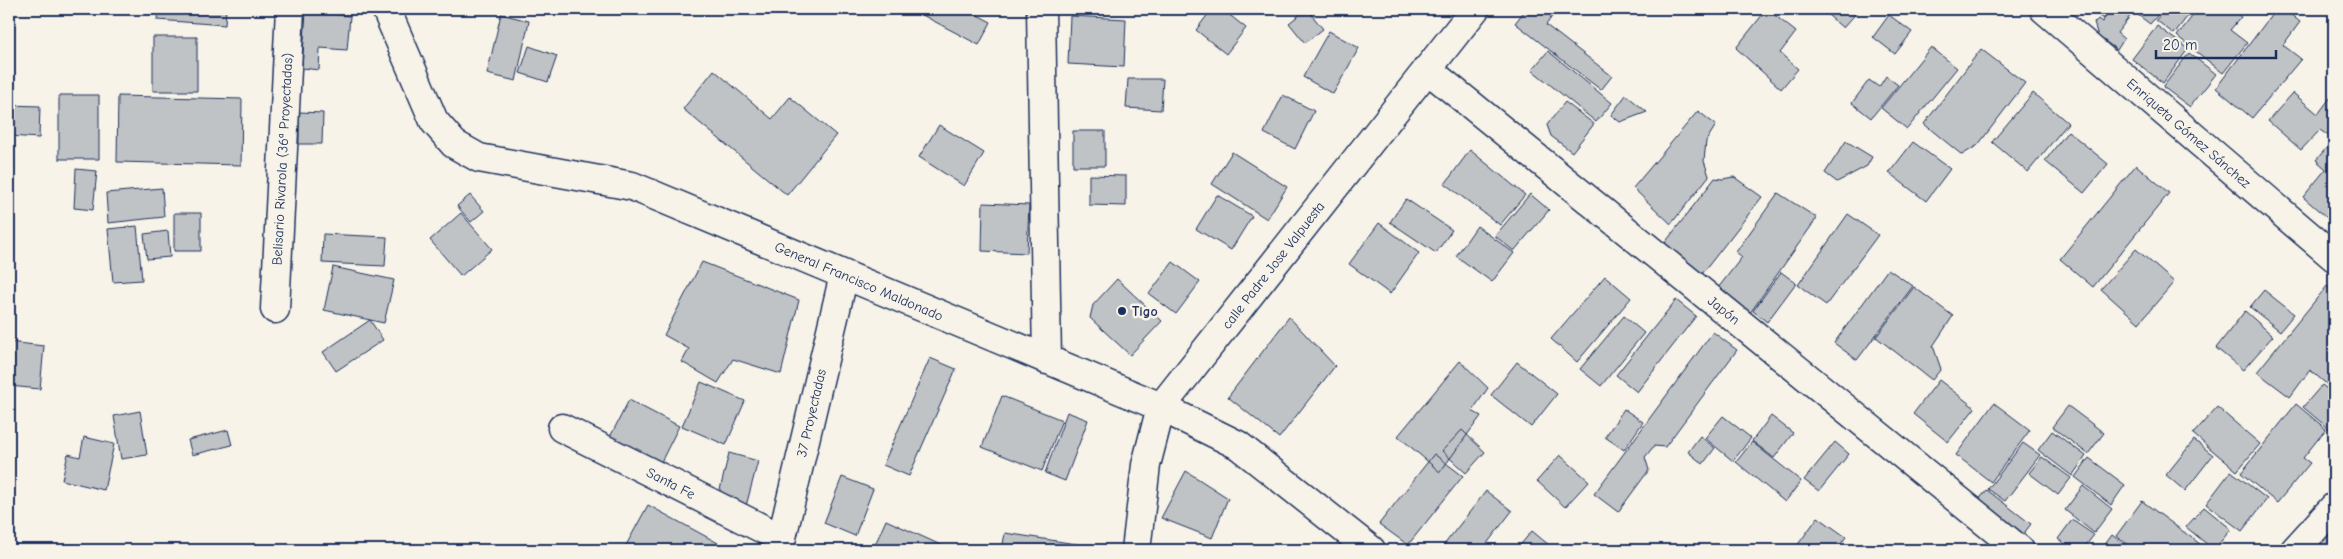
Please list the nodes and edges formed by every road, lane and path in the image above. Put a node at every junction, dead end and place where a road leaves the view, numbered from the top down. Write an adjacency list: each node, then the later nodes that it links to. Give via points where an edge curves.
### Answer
1 (290, 9): 9 (street, Belisario Rivarola (36ª Proyectadas))
2 (386, 9): 8 (street, General Francisco Maldonado, via 434,121 454,144 479,158 632,186)
3 (1041, 9): 10 (street)
4 (1475, 9): 6 (street, calle Padre Jose Valpuesta)
5 (2044, 9): 7 (street, Enriqueta Gómez Sánchez)
6 (1427, 69): 11 (street, calle Padre Jose Valpuesta); 17 (street, Japón)
7 (2334, 257)
8 (844, 275): 10 (street, General Francisco Maldonado); 14 (street, 37 Proyectadas)
9 (275, 309)
10 (1047, 360): 11 (street, General Francisco Maldonado)
11 (1161, 407): 15 (street, calle Padre Jose Valpuesta, via 1146,465); 16 (street, General Francisco Maldonado, via 1238,445)
12 (562, 428): 14 (street, Santa Fe)
13 (2334, 507): 18 (street)
14 (780, 544)
15 (1136, 550)
16 (1371, 550)
17 (2020, 550)
18 (2295, 550)

